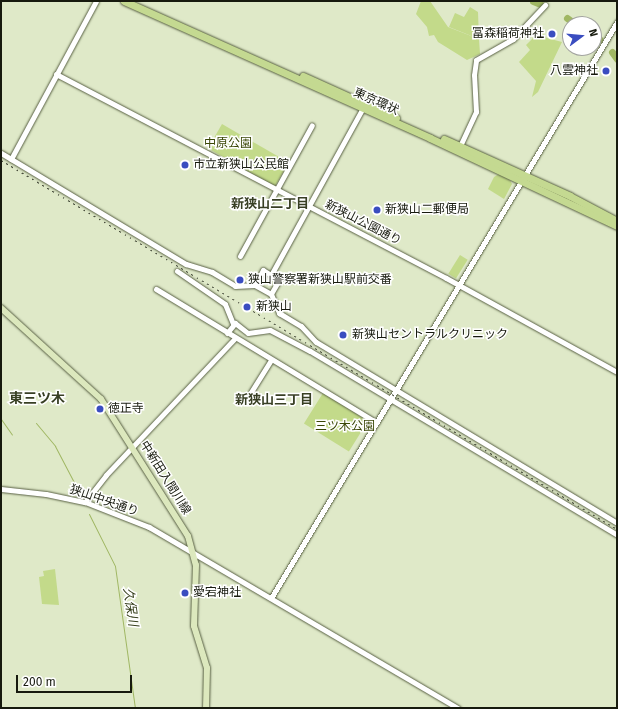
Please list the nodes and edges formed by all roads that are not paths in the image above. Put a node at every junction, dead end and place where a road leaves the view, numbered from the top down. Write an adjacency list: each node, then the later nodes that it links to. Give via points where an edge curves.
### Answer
1 (96, 1): 6 (street)
2 (124, 1): 7 (highway, 東京環状)
3 (135, 1): 7 (highway, 東京環状)
4 (545, 5): 9 (street, via 513,39 476,60 476,112)
5 (617, 22): 12 (street)
6 (56, 74): 11 (street); 13 (street, 新狭山公園通り)
7 (364, 105): 9 (highway, 東京環状); 12 (highway, 東京環状); 14 (street)
8 (312, 125): 13 (street)
9 (460, 146): 12 (highway, 東京環状)
10 (1, 153): 11 (street)
11 (11, 159): 20 (street, via 186,264 212,272 235,286)
12 (523, 178): 15 (highway, 東京環状); 16 (highway, 東京環状); 21 (street)
13 (277, 190): 14 (street, 新狭山公園通り); 17 (street)
14 (309, 206): 19 (street); 21 (street, 新狭山公園通り)
15 (617, 221)
16 (617, 226)
17 (240, 256)
18 (177, 272): 25 (street, via 225,303)
19 (271, 275): 20 (street, via 263,270); 23 (street, via 279,280)
20 (255, 284): 23 (street)
21 (458, 285): 31 (street, 新狭山公園通り); 32 (street)
22 (156, 289): 26 (street)
23 (272, 294): 32 (street, via 279,313 301,326 316,342)
24 (1, 308): 36 (main road, 中新田入間川線, via 99,397)
25 (233, 324): 26 (street); 27 (street)
26 (227, 332): 28 (street)
27 (248, 333): 29 (street); 34 (street, via 270,330)
28 (235, 338): 29 (street); 36 (street)
29 (244, 343): 30 (street)
30 (271, 360): 33 (street); 35 (street)
31 (617, 372)
32 (396, 390): 34 (street); 39 (street)
33 (252, 392)
34 (390, 399): 35 (street); 40 (street)
35 (376, 422): 42 (street)
36 (133, 446): 38 (street); 41 (main road, 中新田入間川線, via 188,536)
37 (1, 490): 38 (street, 狭山中央通り, via 46,494)
38 (85, 502): 41 (street, 狭山中央通り, via 149,527)
39 (617, 523)
40 (617, 535)
41 (194, 553): 42 (street, 狭山中央通り); 43 (main road, 中新田入間川線, via 194,626 207,668)
42 (271, 598): 44 (street, 狭山中央通り)
43 (206, 708)
44 (458, 708)

